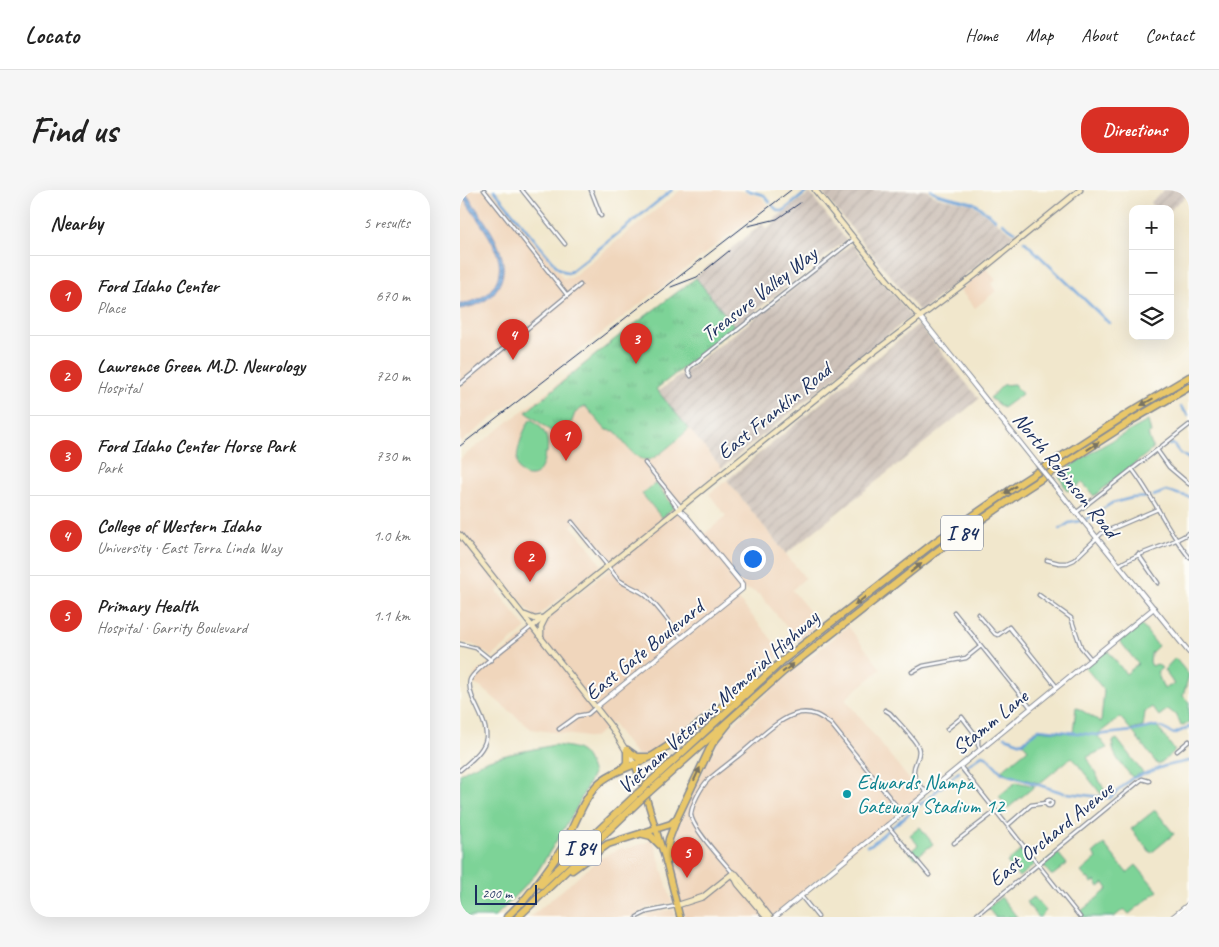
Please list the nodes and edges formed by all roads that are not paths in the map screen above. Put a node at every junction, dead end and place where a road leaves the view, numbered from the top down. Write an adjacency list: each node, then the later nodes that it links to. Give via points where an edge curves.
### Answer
1 (484, 190): 10 (street)
2 (522, 190): 8 (street)
3 (590, 190): 6 (street)
4 (816, 190): 7 (main road)
5 (1080, 190): 11 (main road, East Franklin Road)
6 (601, 216)
7 (855, 238): 11 (main road); 12 (street, Treasure Valley Way, via 690,366)
8 (565, 244)
9 (580, 285): 10 (street)
10 (567, 295): 14 (street)
11 (920, 317): 21 (main road, East Franklin Road); 23 (street, North Robinson Road, bridge)
12 (691, 376)
13 (1189, 377): 49 (highway, Vietnam Veterans Memorial Highway / I 84, one-way to 49, via 988,505)
14 (460, 384)
15 (1189, 387): 52 (highway, Vietnam Veterans Memorial Highway / I 84, one-way to 15, via 888,589 990,512)
16 (1189, 425): 17 (street)
17 (1156, 450): 19 (street); 20 (street)
18 (645, 464): 21 (street)
19 (1132, 469): 22 (street); 23 (street)
20 (1189, 484)
21 (680, 509): 33 (main road, East Franklin Road); 43 (street, East Gate Boulevard, via 743,588)
22 (1158, 509): 27 (street); 28 (street)
23 (1077, 512): 27 (street, North Robinson Road)
24 (572, 522): 33 (street)
25 (1189, 533): 28 (street)
26 (460, 535): 38 (main road)
27 (1097, 537): 31 (street, via 1074,560 1059,563); 32 (street, North Robinson Road)
28 (1176, 540): 29 (street); 30 (street)
29 (1138, 554): 32 (street); 34 (street)
30 (1189, 557)
31 (1047, 560)
32 (1119, 565): 36 (street, North Robinson Road)
33 (607, 566): 40 (main road, East Franklin Road); 43 (street, via 622,583 647,596)
34 (1158, 583)
35 (1039, 595): 47 (street, via 1071,618 1081,647)
36 (1154, 608): 46 (street, North Robinson Road); 47 (street, Stamm Lane)
37 (954, 612): 45 (street)
38 (523, 613): 40 (main road, via 535,619); 41 (main road)
39 (978, 614): 51 (street, via 995,634 1009,627)
40 (545, 616): 41 (main road, East Franklin Road); 42 (main road)
41 (533, 626): 42 (main road); 48 (street, East Franklin Road)
42 (541, 636): 53 (main road)
43 (682, 639): 53 (street, East Gate Boulevard)
44 (460, 644): 48 (street, via 476,648)
45 (981, 646): 50 (street, via 966,658 923,666); 54 (street)
46 (1189, 652)
47 (1091, 659): 51 (street, Stamm Lane)
48 (491, 660): 65 (street, East Franklin Road, via 473,675 469,685 485,723 486,740 479,754)
49 (782, 661): 62 (highway); 69 (highway, Vietnam Veterans Memorial Highway / I 84, bridge, via 648,784)
50 (912, 672)
51 (1057, 687): 54 (street, Stamm Lane)
52 (751, 700): 69 (highway, Vietnam Veterans Memorial Highway / I 84, bridge, via 649,792); 73 (highway, one-way to 52, via 712,744)
53 (596, 707): 56 (street, East Gate Boulevard); 60 (main road)
54 (1031, 708): 59 (street, Stamm Lane)
55 (884, 710): 68 (street, via 918,747 914,774)
56 (559, 729)
57 (947, 729): 59 (street, via 962,717 978,738)
58 (1189, 741): 61 (street)
59 (980, 749): 64 (street, Stamm Lane)
60 (627, 750): 62 (highway, via 638,757); 63 (main road); 66 (highway, via 627,764)
61 (1177, 751)
62 (652, 756): 63 (highway)
63 (635, 765): 66 (highway); 76 (main road)
64 (960, 766): 68 (street, Stamm Lane); 71 (street)
65 (460, 770)
66 (620, 770): 88 (highway, via 593,790 560,852)
67 (1149, 781): 81 (street, East Orchard Avenue, via 1142,780)
68 (927, 793): 72 (street, Stamm Lane)
69 (639, 797): 86 (highway, Vietnam Veterans Memorial Highway / I 84); 88 (highway, Vietnam Veterans Memorial Highway / I 84)
70 (1046, 803): 75 (street, via 1031,805)
71 (996, 811): 75 (street); 78 (street)
72 (902, 813): 74 (street, Stamm Lane); 82 (street, via 831,724 818,715 802,713 780,722 707,782 693,806 691,815 695,827)
73 (677, 818): 76 (highway, via 671,824); 80 (highway, via 669,839)
74 (887, 825): 83 (street); 87 (street, Stamm Lane)
75 (1008, 825): 81 (street)
76 (656, 829): 77 (highway); 79 (main road)
77 (637, 835): 79 (highway, via 651,836); 86 (highway, via 600,849)
78 (954, 843)
79 (660, 845): 80 (main road)
80 (666, 862): 90 (main road)
81 (1039, 863): 99 (street, East Orchard Avenue); 100 (street)
82 (733, 873): 84 (main road); 85 (main road); 96 (main road)
83 (929, 875)
84 (724, 880): 85 (main road); 90 (main road, via 703,897)
85 (738, 884): 95 (main road)
86 (542, 894): 92 (highway, Vietnam Veterans Memorial Highway / I 84)
87 (801, 896): 97 (street, Stamm Lane); 98 (street)
88 (522, 903): 91 (highway, Vietnam Veterans Memorial Highway / I 84)
89 (1189, 904): 101 (street)
90 (678, 905): 93 (street); 94 (main road)
91 (506, 917)
92 (518, 917)
93 (637, 917)
94 (680, 917)
95 (766, 917)
96 (770, 917)
97 (775, 917)
98 (818, 917)
99 (974, 917)
100 (1080, 917)
101 (1173, 917)

